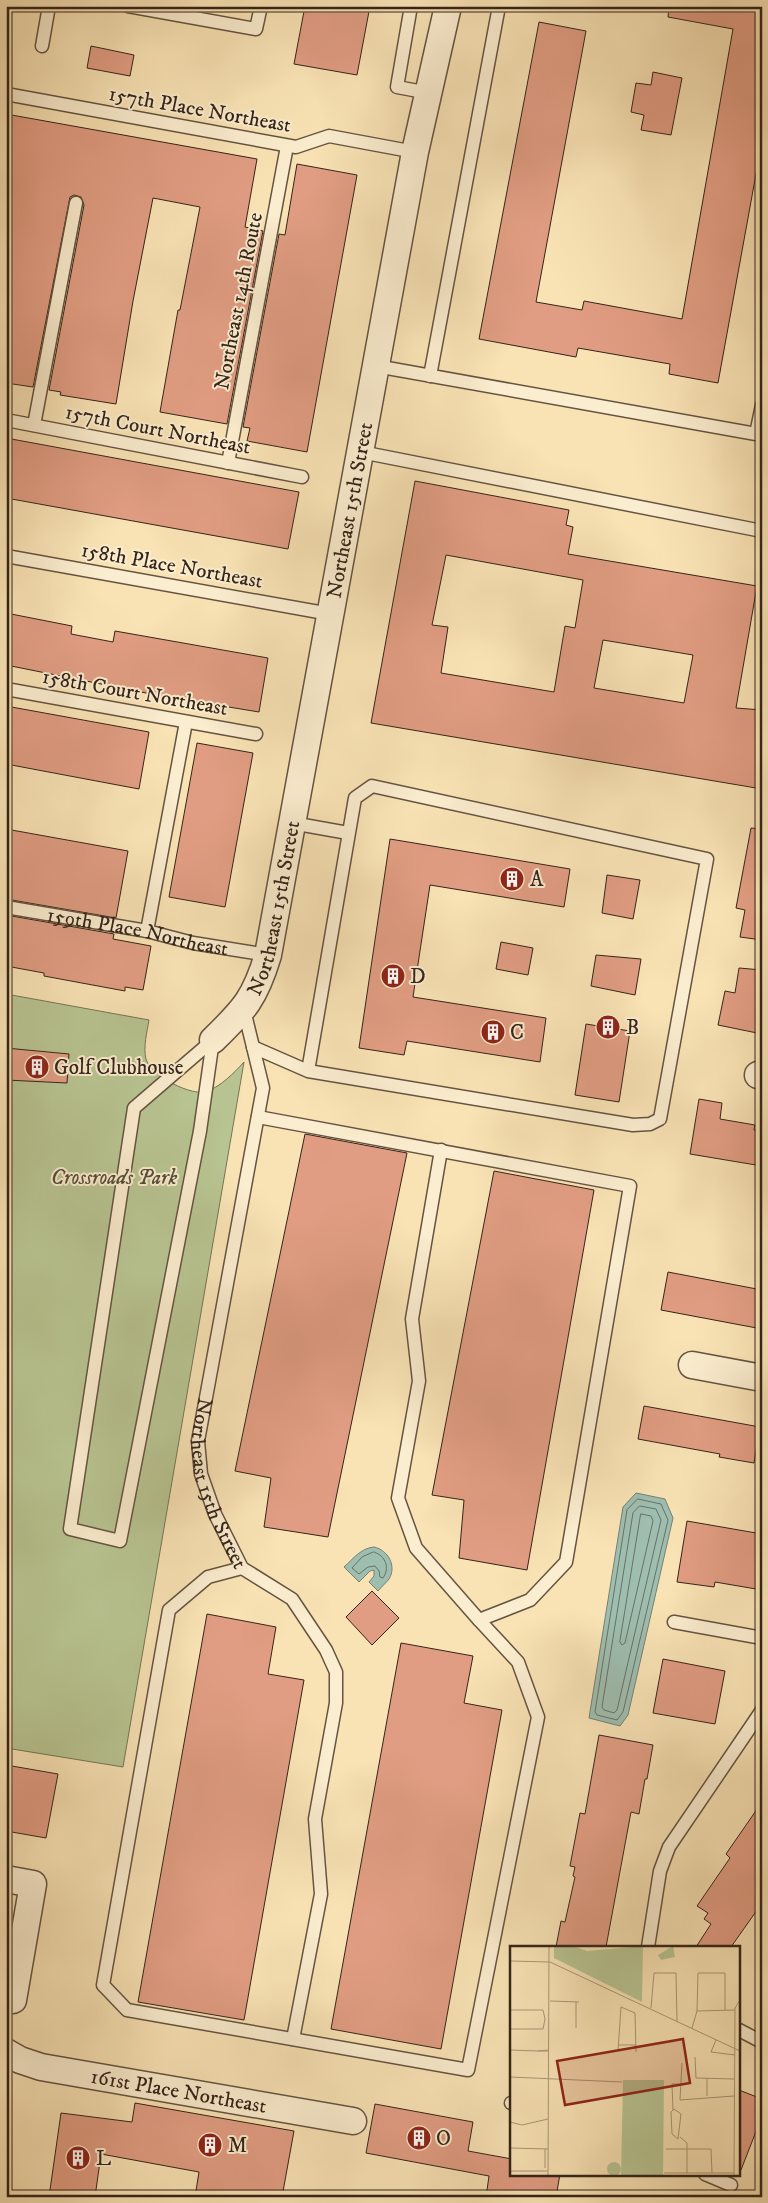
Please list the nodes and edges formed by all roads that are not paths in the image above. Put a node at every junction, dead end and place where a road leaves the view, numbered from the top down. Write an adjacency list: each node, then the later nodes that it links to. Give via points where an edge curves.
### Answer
1 (49, 6): 7 (lane)
2 (128, 6): 3 (lane, via 256,29)
3 (260, 6)
4 (411, 6): 8 (lane, via 397,87)
5 (448, 6): 8 (street, Northeast 15th Street)
6 (499, 6): 14 (lane)
7 (42, 46)
8 (430, 93): 11 (street, Northeast 15th Street)
9 (6, 94): 10 (lane, 157th Place Northeast)
10 (288, 146): 11 (lane, 157th Place Northeast, via 296,147 329,136); 19 (lane, Northeast 14th Route)
11 (415, 152): 13 (street, Northeast 15th Street)
12 (76, 203): 17 (lane)
13 (376, 366): 14 (lane); 18 (street, Northeast 15th Street)
14 (430, 376): 15 (lane, via 756,434)
15 (762, 405)
16 (6, 420): 17 (lane, 157th Court Northeast)
17 (34, 425): 19 (lane, 157th Court Northeast)
18 (361, 452): 21 (lane); 23 (street, Northeast 15th Street)
19 (228, 463): 20 (lane, 157th Court Northeast)
20 (302, 477)
21 (762, 531)
22 (6, 556): 23 (lane, 158th Place Northeast)
23 (330, 614): 27 (street, Northeast 15th Street)
24 (6, 689): 25 (lane, 158th Court Northeast)
25 (186, 722): 26 (lane, 158th Court Northeast); 30 (lane)
26 (256, 734)
27 (292, 823): 28 (lane); 31 (street, Northeast 15th Street)
28 (348, 833): 35 (lane); 35 (lane, via 355,798 372,786 707,859 660,1120 633,1125)
29 (6, 906): 30 (lane, 159th Place Northeast)
30 (147, 931): 31 (lane, 159th Place Northeast)
31 (268, 955): 32 (street, Northeast 15th Street, via 259,984)
32 (244, 1010): 33 (street, Northeast 15th Street); 34 (lane, Northeast 15th Street)
33 (213, 1040): 33 (lane, via 134,1108 70,1529 120,1541 200,1131)
34 (253, 1047): 35 (lane); 36 (lane, Northeast 15th Street, via 263,1088)
35 (308, 1071)
36 (258, 1117): 37 (lane); 40 (lane, Northeast 15th Street, via 198,1441 201,1474 215,1514)
37 (442, 1150): 41 (lane, via 412,1319 419,1380 398,1498 416,1548); 41 (lane, via 630,1186 566,1562 530,1600)
38 (692, 1365): 39 (street)
39 (762, 1378)
40 (242, 1568): 49 (lane, Northeast 15th Street, via 292,1599 326,1650 336,1672 336,1703 315,1819 321,1894); 49 (lane, via 208,1577 169,1610 103,1985 127,2010)
41 (479, 1620): 49 (lane, via 518,1662 538,1718 468,2070)
42 (674, 1622): 43 (lane)
43 (762, 1638)
44 (762, 1710): 46 (lane, via 669,1847 660,1871)
45 (6, 1879): 47 (street, via 33,1884)
46 (648, 1946)
47 (13, 2000)
48 (740, 2031): 50 (lane)
49 (293, 2039)
50 (762, 2042)
51 (6, 2052): 52 (street, 161st Place Northeast, via 42,2067)
52 (353, 2121)
53 (710, 2176): 54 (lane)
54 (732, 2184)

